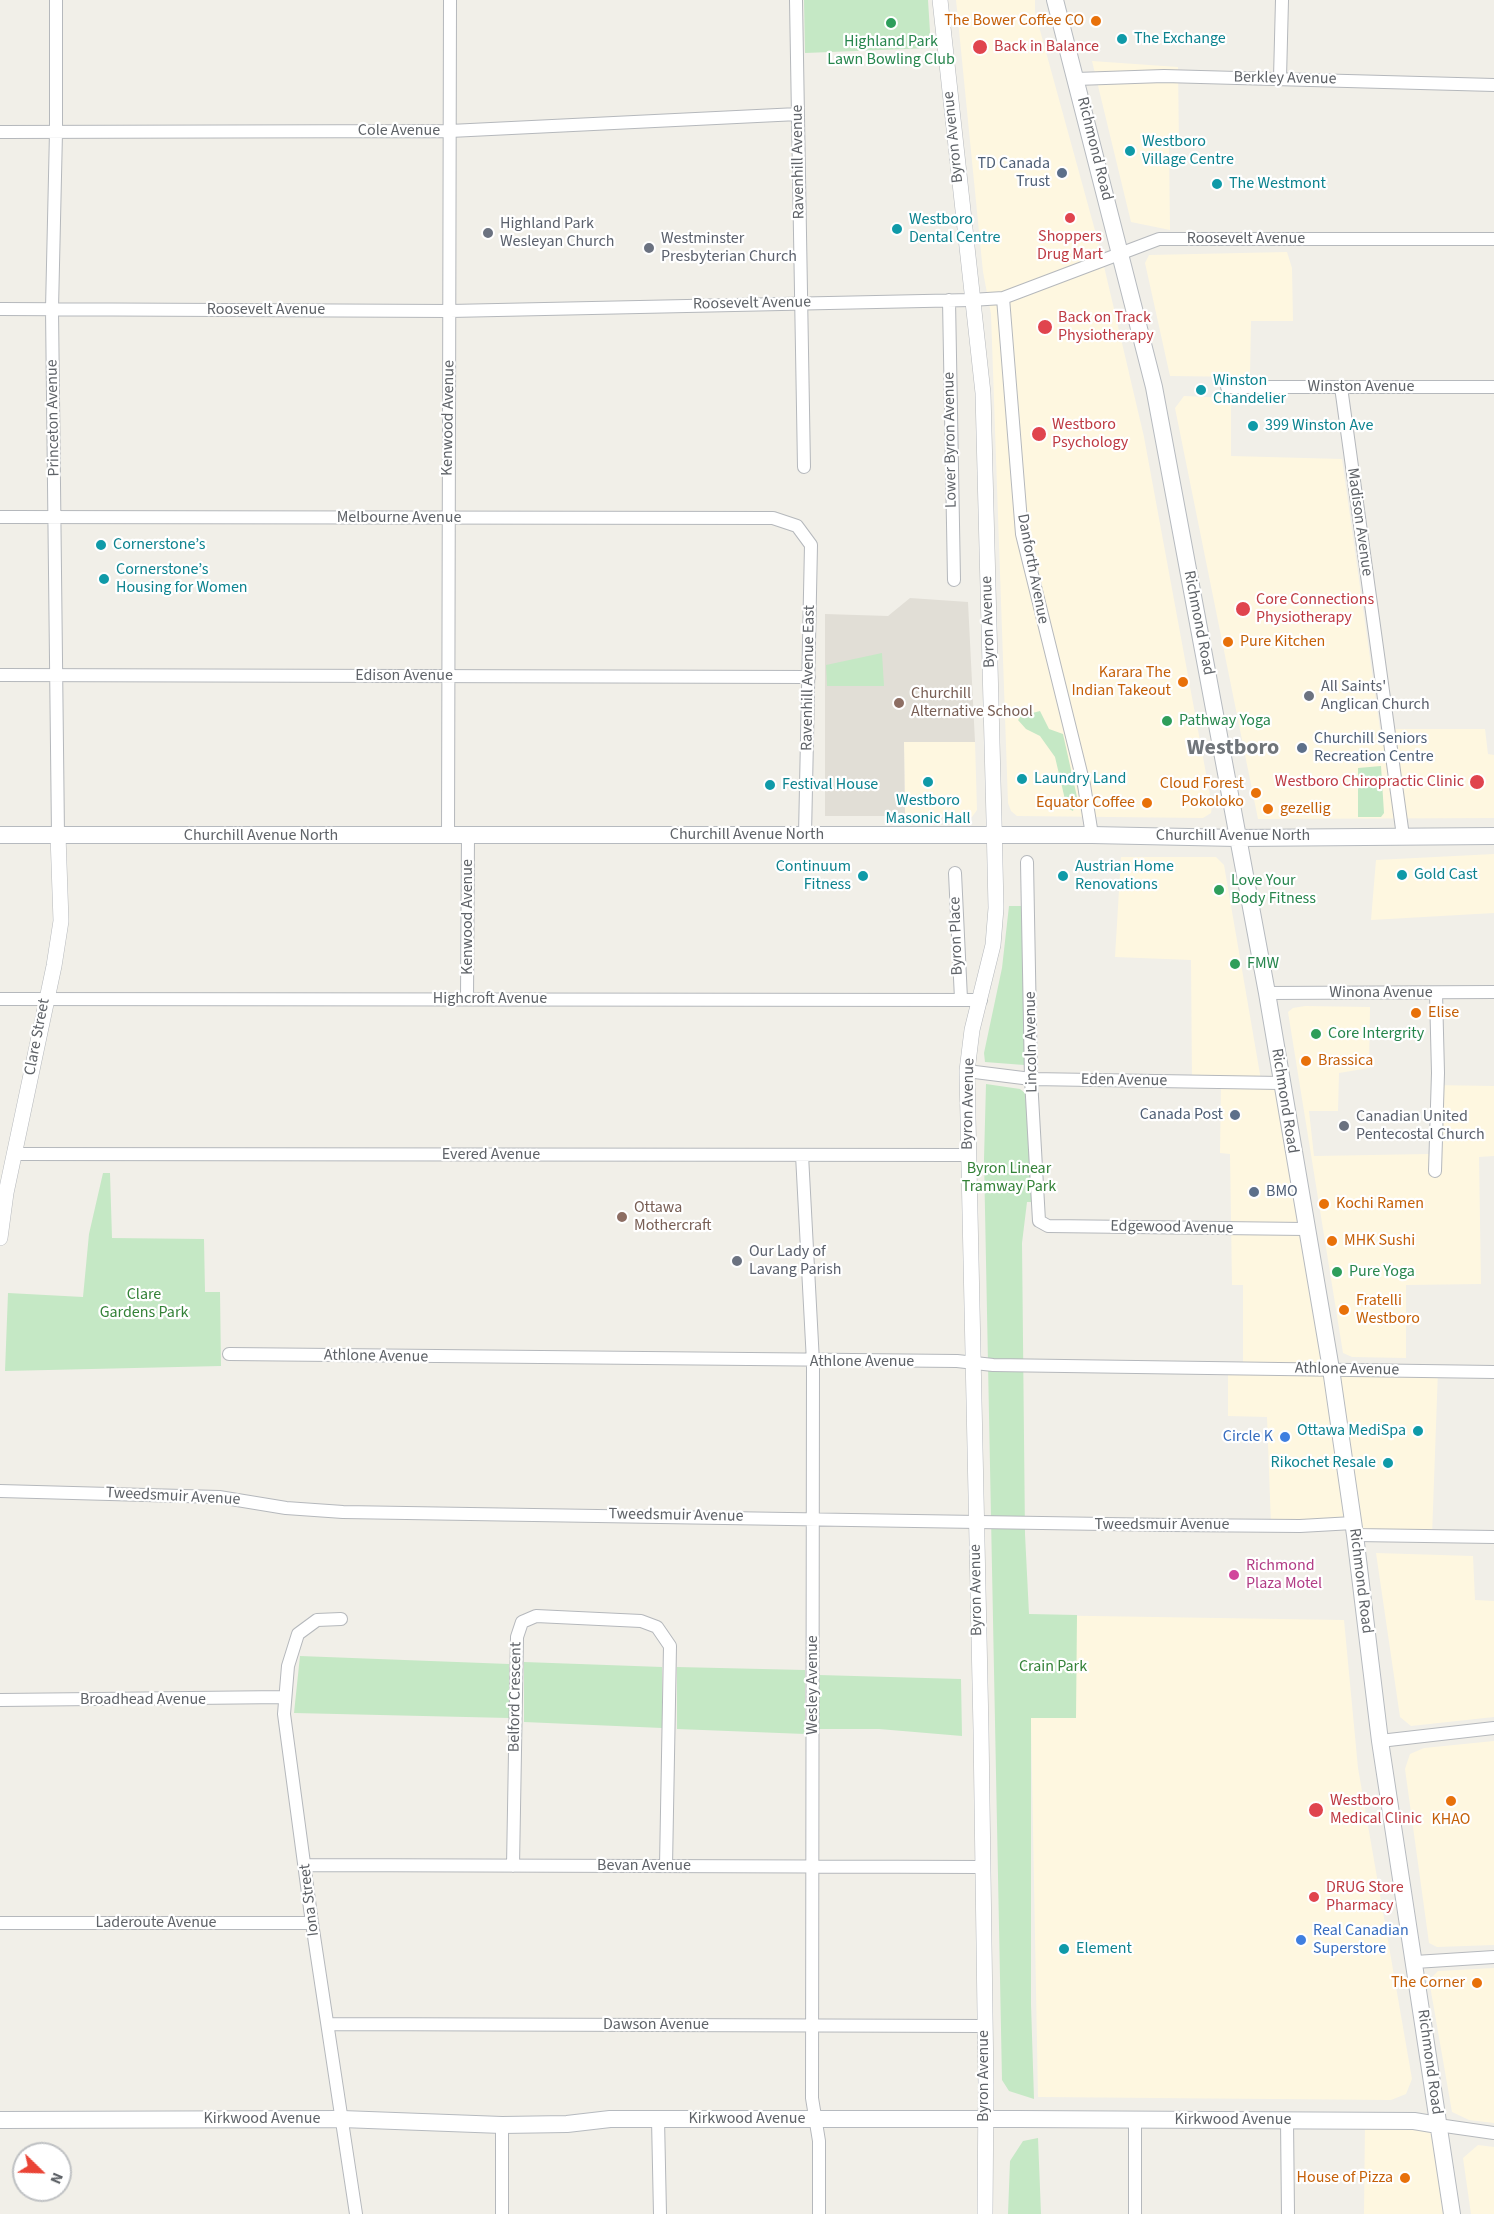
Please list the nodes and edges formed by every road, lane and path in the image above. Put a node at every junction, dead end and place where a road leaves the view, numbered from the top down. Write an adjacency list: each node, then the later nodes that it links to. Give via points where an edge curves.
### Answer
1 (56, 0): 13 (street, Princeton Avenue)
2 (450, 0): 11 (street, Kenwood Avenue)
3 (796, 0): 10 (street, Ravenhill Avenue)
4 (940, 0): 18 (street, Byron Avenue)
5 (1055, 0): 8 (main road, Richmond Road)
6 (1282, 0): 7 (street)
7 (1280, 78): 8 (street, Berkley Avenue); 9 (street, Berkley Avenue)
8 (1076, 79): 15 (main road, Richmond Road)
9 (1494, 85)
10 (798, 114): 11 (street, Cole Avenue); 19 (street, Ravenhill Avenue)
11 (450, 131): 13 (street, Cole Avenue); 22 (street, Kenwood Avenue)
12 (0, 132): 13 (street, Cole Avenue)
13 (56, 132): 21 (street, Princeton Avenue)
14 (1494, 239): 15 (street, Roosevelt Avenue, via 1159,239)
15 (1121, 255): 16 (street, Roosevelt Avenue); 45 (main road, Richmond Road, via 1165,439)
16 (1003, 298): 18 (street, Roosevelt Avenue); 40 (street, Danforth Avenue, via 1022,534 1084,785)
17 (949, 300): 18 (street, Roosevelt Avenue); 19 (street, Roosevelt Avenue); 31 (street, Lower Byron Avenue)
18 (971, 300): 39 (street, Byron Avenue, via 985,425)
19 (801, 303): 22 (street, Roosevelt Avenue); 26 (street, Ravenhill Avenue)
20 (0, 309): 21 (street, Roosevelt Avenue)
21 (52, 309): 22 (street, Roosevelt Avenue); 28 (street, Princeton Avenue)
22 (450, 311): 29 (street, Kenwood Avenue)
23 (1227, 387): 24 (street, Winston Avenue)
24 (1341, 387): 25 (street, Winston Avenue); 43 (street, Madison Avenue)
25 (1494, 387)
26 (804, 467)
27 (0, 517): 28 (street, Melbourne Avenue)
28 (57, 517): 29 (street, Melbourne Avenue); 33 (street, Princeton Avenue)
29 (447, 518): 30 (street, Melbourne Avenue, via 773,518); 34 (street, Kenwood Avenue)
30 (797, 526): 35 (street, Ravenhill Avenue East, via 811,545)
31 (954, 580)
32 (0, 675): 33 (street, Edison Avenue)
33 (56, 675): 34 (street, Edison Avenue); 37 (street, Princeton Avenue)
34 (448, 676): 35 (street, Edison Avenue); 41 (street, Kenwood Avenue)
35 (809, 677): 38 (street, Ravenhill Avenue East)
36 (0, 835): 37 (main road, Churchill Avenue North)
37 (58, 835): 41 (main road, Churchill Avenue North); 52 (street, Clare Street, via 60,921)
38 (805, 835): 39 (main road, Churchill Avenue North); 42 (main road, Churchill Avenue North)
39 (994, 835): 40 (main road, Churchill Avenue North); 55 (street, Byron Avenue, via 996,908)
40 (1092, 835): 45 (main road, Churchill Avenue North)
41 (448, 836): 42 (main road, Churchill Avenue North)
42 (468, 836): 53 (street, Kenwood Avenue)
43 (1403, 836): 44 (main road, Churchill Avenue North); 45 (main road, Churchill Avenue North)
44 (1494, 836)
45 (1238, 838): 49 (main road, Richmond Road)
46 (1027, 862): 57 (street, Lincoln Avenue)
47 (956, 873): 54 (street, Byron Place)
48 (1494, 992): 50 (street, Winona Avenue)
49 (1267, 993): 50 (street, Winona Avenue); 58 (main road, Richmond Road)
50 (1436, 993): 62 (street)
51 (0, 999): 52 (street, Highcroft Avenue)
52 (45, 999): 53 (street, Highcroft Avenue); 59 (street, Clare Street)
53 (467, 999): 54 (street, Highcroft Avenue)
54 (960, 999): 55 (street, Highcroft Avenue)
55 (981, 1000): 56 (street, Byron Avenue)
56 (966, 1071): 57 (street, Eden Avenue); 61 (street, Byron Avenue)
57 (1031, 1079): 58 (street, Eden Avenue); 64 (street, Lincoln Avenue)
58 (1281, 1083): 65 (main road, Richmond Road)
59 (15, 1154): 60 (street, Evered Avenue); 63 (street, Clare Street)
60 (802, 1155): 61 (street, Evered Avenue); 68 (street, Wesley Avenue)
61 (968, 1155): 69 (street, Byron Avenue)
62 (1435, 1171)
63 (3, 1193): 66 (street, Clare Street)
64 (1039, 1221): 65 (street, Edgewood Avenue, via 1048,1226)
65 (1305, 1230): 70 (main road, Richmond Road)
66 (0, 1238)
67 (229, 1354): 68 (street, Athlone Avenue)
68 (813, 1362): 69 (street, Athlone Avenue); 73 (street, Wesley Avenue)
69 (975, 1363): 70 (street, Athlone Avenue); 74 (street, Byron Avenue)
70 (1331, 1369): 71 (street, Athlone Avenue); 75 (main road, Richmond Road)
71 (1494, 1372)
72 (0, 1491): 73 (street, Tweedsmuir Avenue, via 219,1497 343,1512)
73 (813, 1518): 74 (street, Tweedsmuir Avenue); 85 (street, Wesley Avenue)
74 (976, 1522): 75 (street, Tweedsmuir Avenue); 86 (street, Byron Avenue)
75 (1354, 1529): 76 (street, Tweedsmuir Avenue); 81 (main road, Richmond Road)
76 (1494, 1537)
77 (341, 1619): 78 (street, Iona Street, via 317,1620 298,1634 288,1666)
78 (285, 1698): 79 (street, Broadhead Avenue); 82 (street, Iona Street, via 284,1714)
79 (0, 1700)
80 (1494, 1728): 81 (street)
81 (1380, 1741): 90 (main road, Richmond Road)
82 (306, 1864): 83 (street, Bevan Avenue); 88 (street, Iona Street)
83 (513, 1866): 84 (street, Bevan Avenue); 84 (street, Belford Crescent, via 517,1637 522,1622 536,1616 641,1621 657,1627 670,1646)
84 (666, 1866): 85 (street, Bevan Avenue)
85 (812, 1867): 86 (street, Bevan Avenue); 92 (street, Wesley Avenue)
86 (982, 1868): 93 (street, Byron Avenue)
87 (0, 1923): 88 (street, Laderoute Avenue)
88 (312, 1923): 91 (street, Iona Street)
89 (1494, 1957): 90 (street)
90 (1415, 1962): 102 (main road, Richmond Road)
91 (328, 2024): 92 (street, Dawson Avenue); 94 (street, Iona Street)
92 (812, 2025): 93 (street, Dawson Avenue); 98 (street, Wesley Avenue, via 812,2098)
93 (984, 2026): 99 (street, Byron Avenue)
94 (342, 2119): 97 (main road, Kirkwood Avenue); 101 (main road, Kirkwood Avenue); 104 (street, Iona Street)
95 (658, 2119): 98 (main road, Kirkwood Avenue); 101 (main road, Kirkwood Avenue); 106 (street)
96 (1135, 2119): 99 (main road, Kirkwood Avenue); 100 (main road, Kirkwood Avenue); 109 (street)
97 (0, 2120)
98 (816, 2120): 99 (main road, Kirkwood Avenue); 107 (street, Wesley Avenue)
99 (984, 2120): 108 (street, Byron Avenue)
100 (1287, 2120): 102 (main road, Kirkwood Avenue, via 1414,2121); 110 (street)
101 (502, 2125): 105 (street)
102 (1438, 2125): 103 (street, Kirkwood Avenue); 111 (main road, Richmond Road)
103 (1494, 2133)
104 (356, 2214)
105 (502, 2214)
106 (660, 2214)
107 (819, 2214)
108 (985, 2214)
109 (1135, 2214)
110 (1288, 2214)
111 (1452, 2214)

